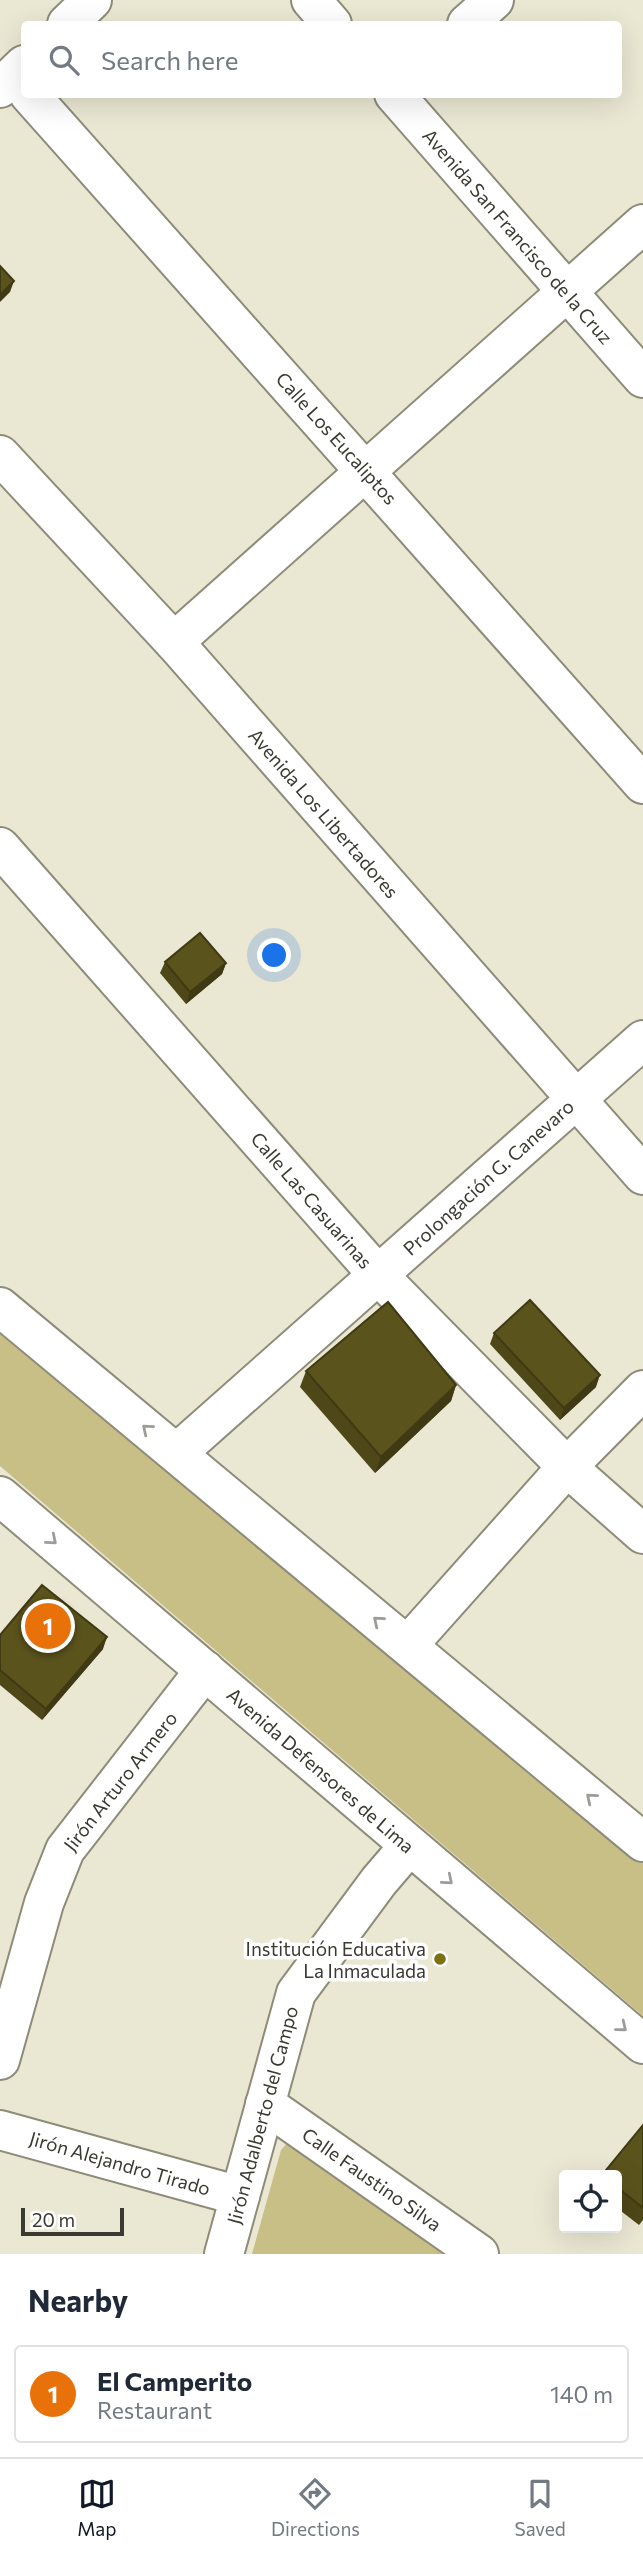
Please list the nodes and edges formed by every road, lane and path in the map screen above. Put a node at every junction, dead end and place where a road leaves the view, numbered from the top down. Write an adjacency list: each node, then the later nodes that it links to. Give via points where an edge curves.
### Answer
1 (92, 0): 4 (street)
2 (311, 0): 5 (street)
3 (494, 0): 6 (street)
4 (70, 21)
5 (329, 21)
6 (470, 21)
7 (31, 98): 13 (street, Calle Los Eucaliptos)
8 (398, 98): 10 (street, Avenida San Francisco de la Cruz)
9 (643, 224): 10 (street)
10 (568, 292): 11 (street, Avenida San Francisco de la Cruz); 13 (street)
11 (643, 378)
12 (3, 465): 14 (street, Avenida Los Libertadores)
13 (367, 472): 14 (street); 15 (street, Calle Los Eucaliptos)
14 (174, 642): 18 (street, Avenida Los Libertadores)
15 (643, 784)
16 (0, 847): 20 (street, Calle Las Casuarinas)
17 (643, 1040): 18 (street, Prolongación G. Canevaro)
18 (575, 1100): 19 (street, Avenida Los Libertadores); 20 (street, Prolongación G. Canevaro)
19 (643, 1175)
20 (378, 1275): 23 (street, Prolongación G. Canevaro); 24 (street, Calle Las Casuarinas)
21 (0, 1307): 23 (street, one-way to 21)
22 (643, 1390): 24 (street)
23 (177, 1454): 27 (street, one-way to 23)
24 (567, 1467): 26 (street, Calle Las Casuarinas); 27 (street)
25 (2, 1502): 28 (street, Avenida Defensores de Lima, one-way to 28)
26 (643, 1534)
27 (408, 1645): 29 (street, one-way to 27)
28 (205, 1670): 30 (street, Avenida Defensores de Lima); 32 (street, Jirón Arturo Armero, via 65,1850 44,1903)
29 (643, 1842)
30 (409, 1846): 31 (street, Avenida Defensores de Lima, one-way to 31); 33 (street, Jirón Adalberto del Campo, via 296,1993)
31 (643, 2044)
32 (0, 2060)
33 (265, 2104): 35 (street, Jirón Adalberto del Campo); 37 (street, Calle Faustino Silva)
34 (0, 2130): 35 (street, Jirón Alejandro Tirado)
35 (240, 2196): 36 (street, Jirón Adalberto del Campo)
36 (224, 2254)
37 (479, 2254)

